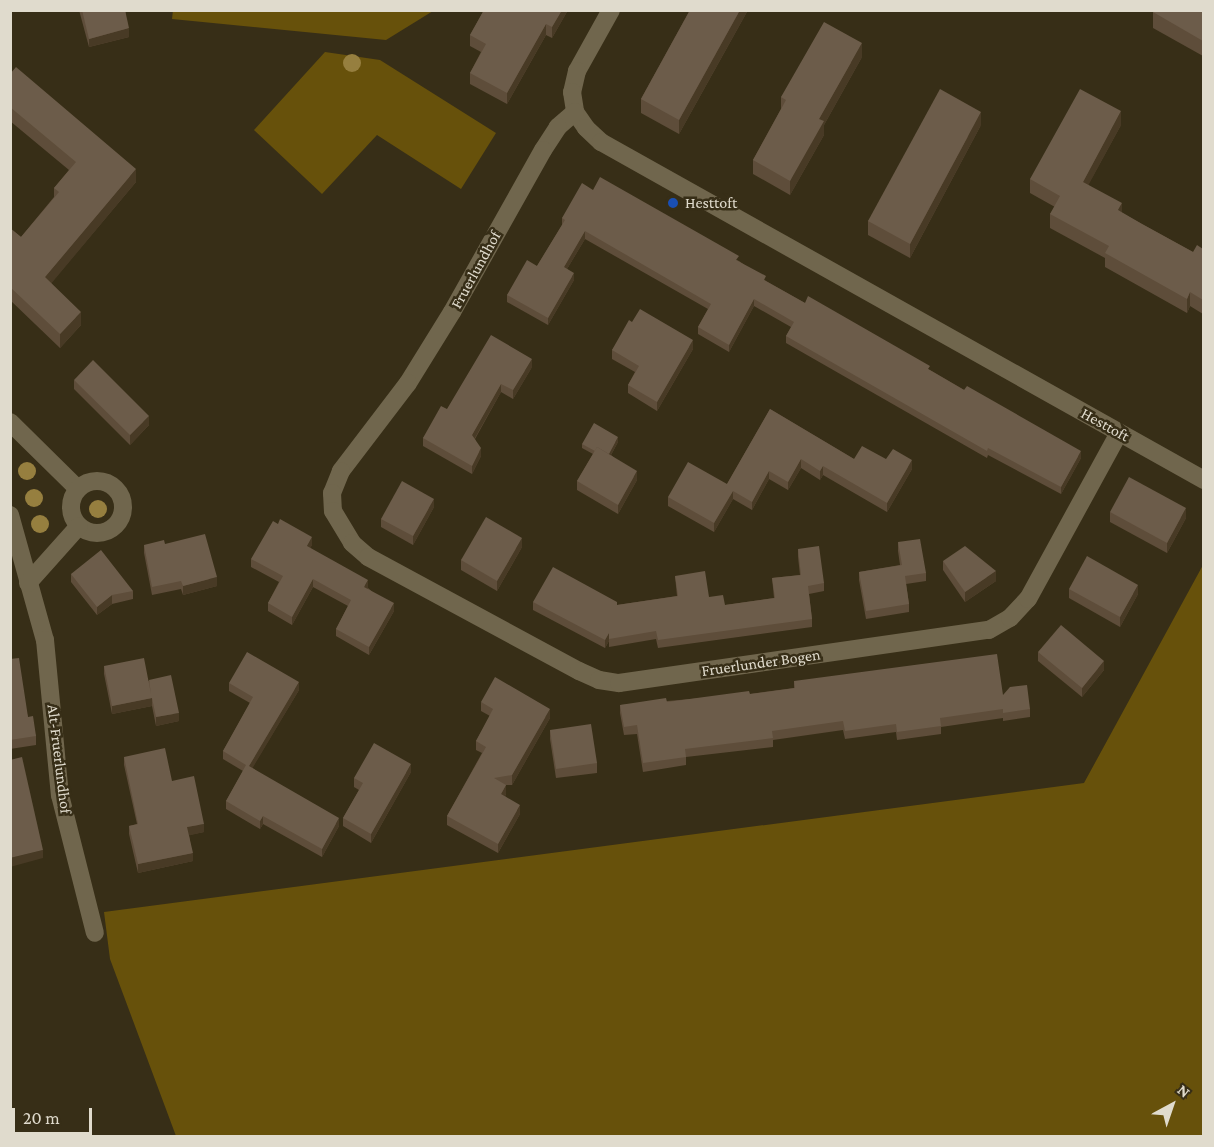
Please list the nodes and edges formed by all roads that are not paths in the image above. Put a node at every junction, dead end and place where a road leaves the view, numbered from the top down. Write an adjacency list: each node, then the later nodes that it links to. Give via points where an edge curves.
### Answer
1 (611, 10): 2 (street, via 577,71 572,92)
2 (575, 112): 4 (street, Hesttoft, via 601,142); 8 (street, Fruerlundhof, via 558,127 543,150 408,383 341,471 332,493 333,512)
3 (10, 422): 6 (street)
4 (1119, 433): 5 (street, Hesttoft); 8 (street, Fruerlunder Bogen, via 1028,599 1011,618 988,630 619,683 579,671 368,557)
5 (1203, 480)
6 (78, 489): 9 (street, via 71,508); 9 (street, via 97,481 107,483 121,497 123,507 116,526 107,531 97,533)
7 (10, 514): 10 (street, Alt-Fruerlundhof)
8 (339, 524)
9 (79, 526): 10 (street)
10 (28, 583): 11 (street, Alt-Fruerlundhof, via 45,640 60,795)
11 (95, 933)

